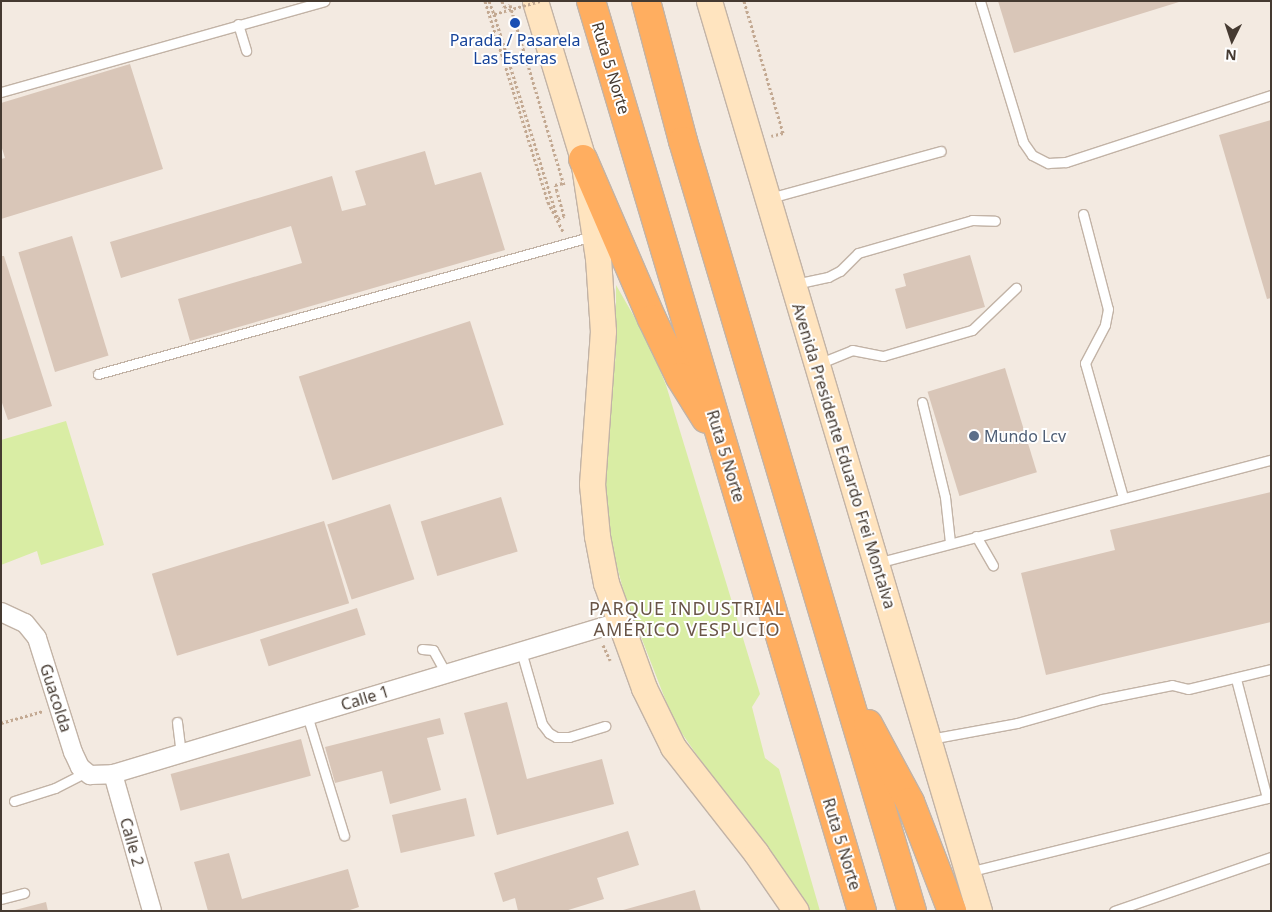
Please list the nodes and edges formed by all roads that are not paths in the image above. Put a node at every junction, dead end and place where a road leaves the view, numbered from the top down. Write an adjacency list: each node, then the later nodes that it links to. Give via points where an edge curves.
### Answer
1 (324, 1): 8 (lane)
2 (535, 1): 14 (main road)
3 (591, 1): 24 (highway, Ruta 5 Norte)
4 (646, 1): 12 (highway)
5 (666, 1): 12 (highway)
6 (709, 1): 15 (main road, Avenida Presidente Eduardo Frei Montalva)
7 (980, 1): 11 (lane, via 1023,142 1032,155 1048,163 1066,162)
8 (238, 24): 9 (lane); 10 (lane)
9 (246, 51)
10 (1, 92)
11 (1271, 95)
12 (683, 141): 38 (highway)
13 (941, 151): 15 (lane)
14 (583, 159): 18 (main road); 24 (highway, via 680,377)
15 (768, 199): 19 (main road, Avenida Presidente Eduardo Frei Montalva)
16 (1083, 214): 26 (lane, via 1108,309 1105,325 1085,363)
17 (995, 221): 19 (lane, via 972,220 858,253 840,271 828,277)
18 (584, 239): 22 (lane); 32 (main road, via 603,331 593,458 594,512 601,558)
19 (793, 284): 21 (main road, Avenida Presidente Eduardo Frei Montalva)
20 (1016, 288): 21 (lane, via 972,330 883,356 852,350)
21 (817, 365): 29 (main road, Avenida Presidente Eduardo Frei Montalva)
22 (98, 374)
23 (922, 402): 28 (lane, via 945,497)
24 (723, 445): 49 (highway, Ruta 5 Norte)
25 (1271, 460): 26 (lane)
26 (1122, 497): 27 (lane)
27 (976, 536): 28 (lane); 30 (lane)
28 (950, 542): 29 (lane)
29 (876, 563): 42 (main road, Avenida Presidente Eduardo Frei Montalva)
30 (993, 566)
31 (1, 612): 44 (street, Guacolda, via 17,617 32,630 73,752)
32 (618, 622): 34 (street, Calle 1); 55 (main road, via 644,688 673,748 761,859)
33 (422, 649): 36 (lane, via 432,650)
34 (521, 651): 36 (street, Calle 1); 41 (lane, via 542,724 549,733 569,737)
35 (1271, 669): 37 (lane)
36 (446, 674): 39 (street, Calle 1)
37 (1236, 679): 42 (lane, via 1188,689 1172,685 1102,699 1008,726); 46 (lane)
38 (845, 686): 58 (highway); 59 (highway, via 910,802)
39 (307, 715): 43 (street, Calle 1); 48 (lane)
40 (177, 722): 43 (lane)
41 (605, 726)
42 (928, 739): 51 (main road, Avenida Presidente Eduardo Frei Montalva)
43 (181, 753): 45 (street, Calle 1)
44 (85, 773): 45 (street); 47 (lane, via 55,788)
45 (112, 774): 54 (street, Calle 2)
46 (1269, 797): 51 (lane)
47 (14, 801)
48 (344, 835)
49 (843, 845): 56 (highway); 57 (highway, Ruta 5 Norte)
50 (1271, 857): 61 (lane)
51 (968, 872): 60 (main road, Avenida Presidente Eduardo Frei Montalva)
52 (24, 893): 53 (lane)
53 (1, 899)
54 (152, 911)
55 (796, 911)
56 (854, 911)
57 (862, 911)
58 (912, 911)
59 (952, 911)
60 (980, 911)
61 (1114, 911)

